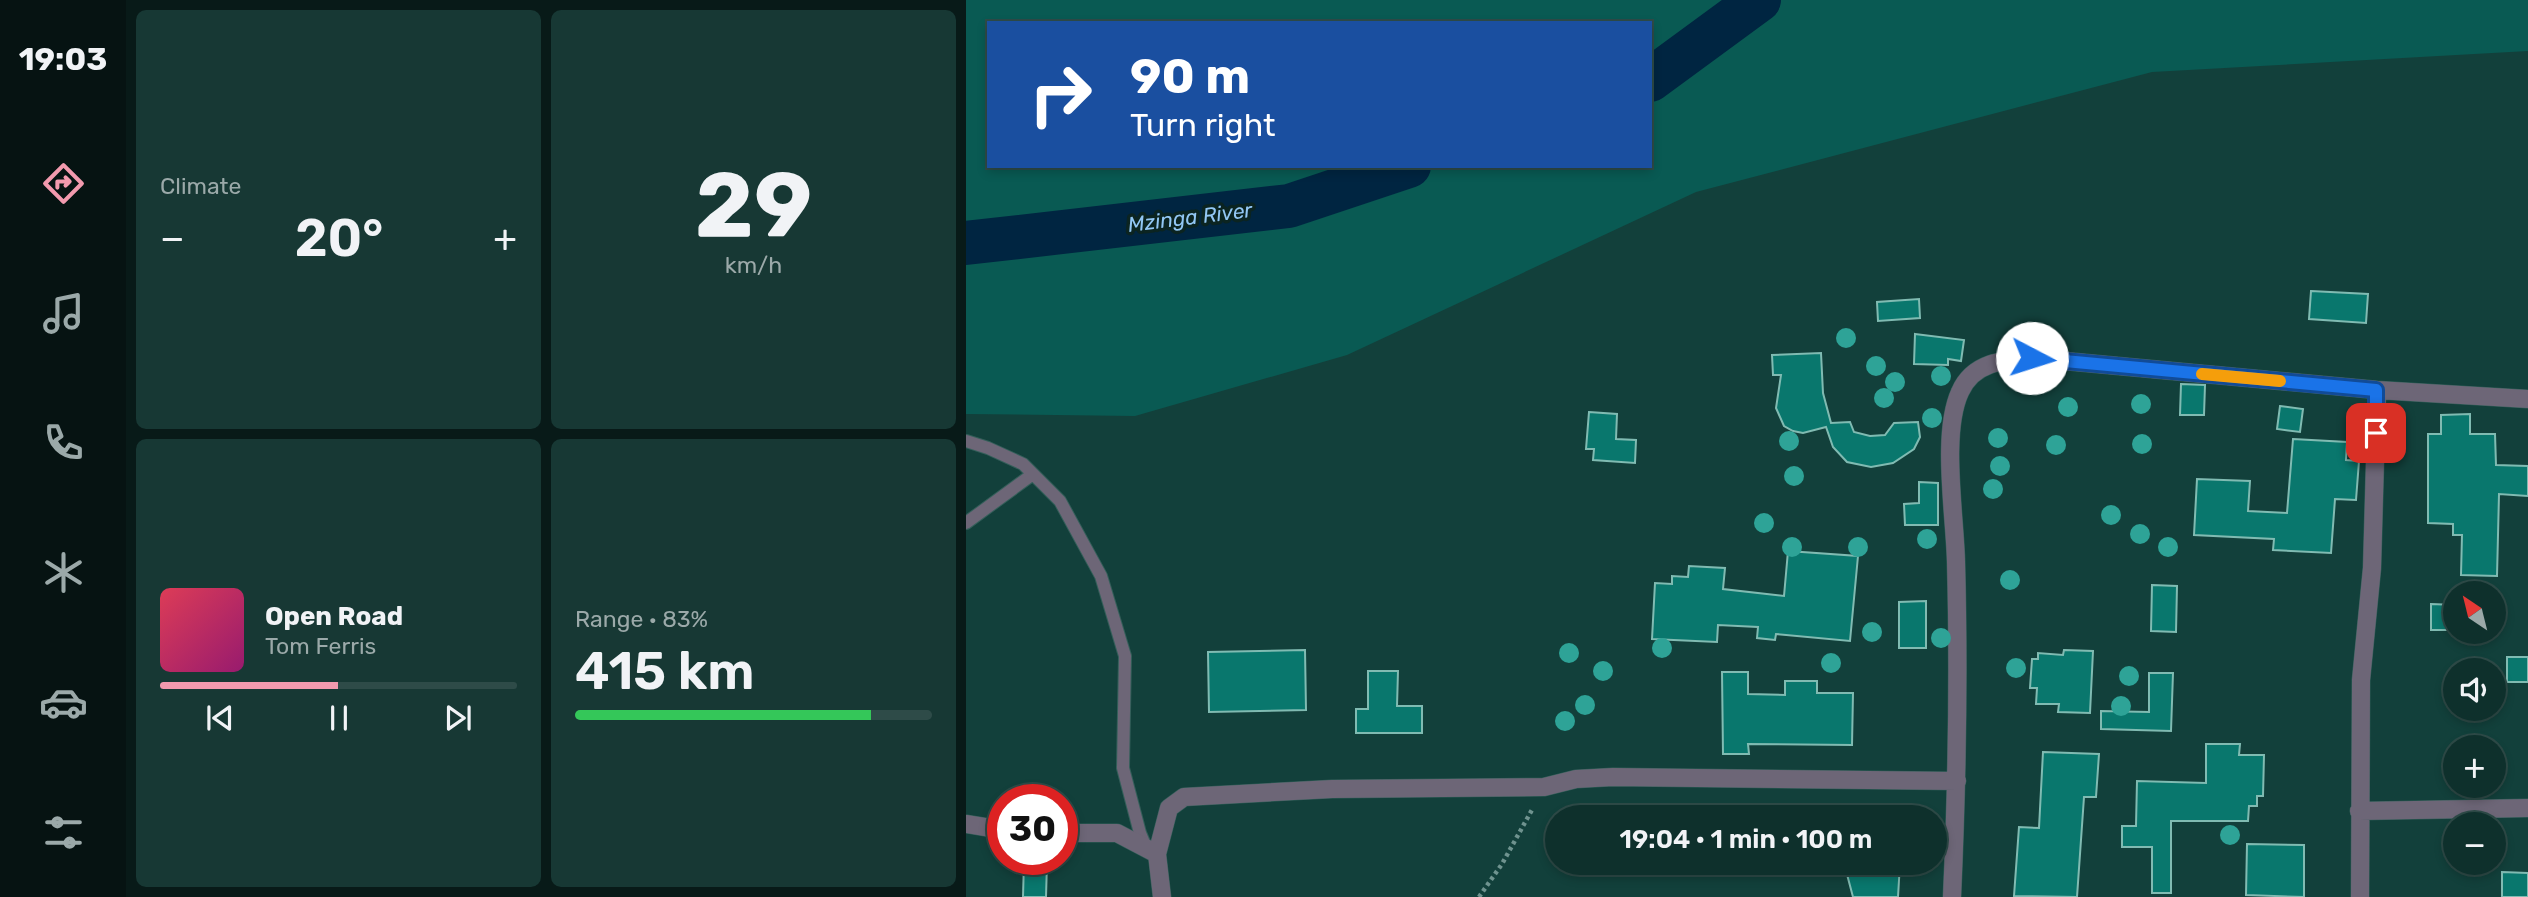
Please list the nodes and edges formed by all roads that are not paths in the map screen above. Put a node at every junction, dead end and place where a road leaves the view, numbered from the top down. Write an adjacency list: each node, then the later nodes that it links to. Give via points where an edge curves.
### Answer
1 (2376, 390): 2 (street); 6 (street, via 2032,358 1984,365 1971,375 1957,400 1951,456); 8 (street)
2 (2528, 399)
3 (966, 441): 4 (lane, via 1023,464)
4 (1033, 474): 5 (lane); 12 (lane, via 1060,501 1101,576 1125,656 1123,768 1140,833)
5 (966, 523)
6 (1957, 781): 12 (street, via 1613,777 1576,779 1544,788 1332,789 1184,797 1169,808); 14 (street)
7 (2528, 808): 8 (street)
8 (2359, 811): 15 (street)
9 (966, 824): 10 (street)
10 (987, 827)
11 (1078, 833): 12 (street, via 1116,833)
12 (1152, 852): 13 (street)
13 (1162, 897)
14 (1952, 897)
15 (2360, 897)

